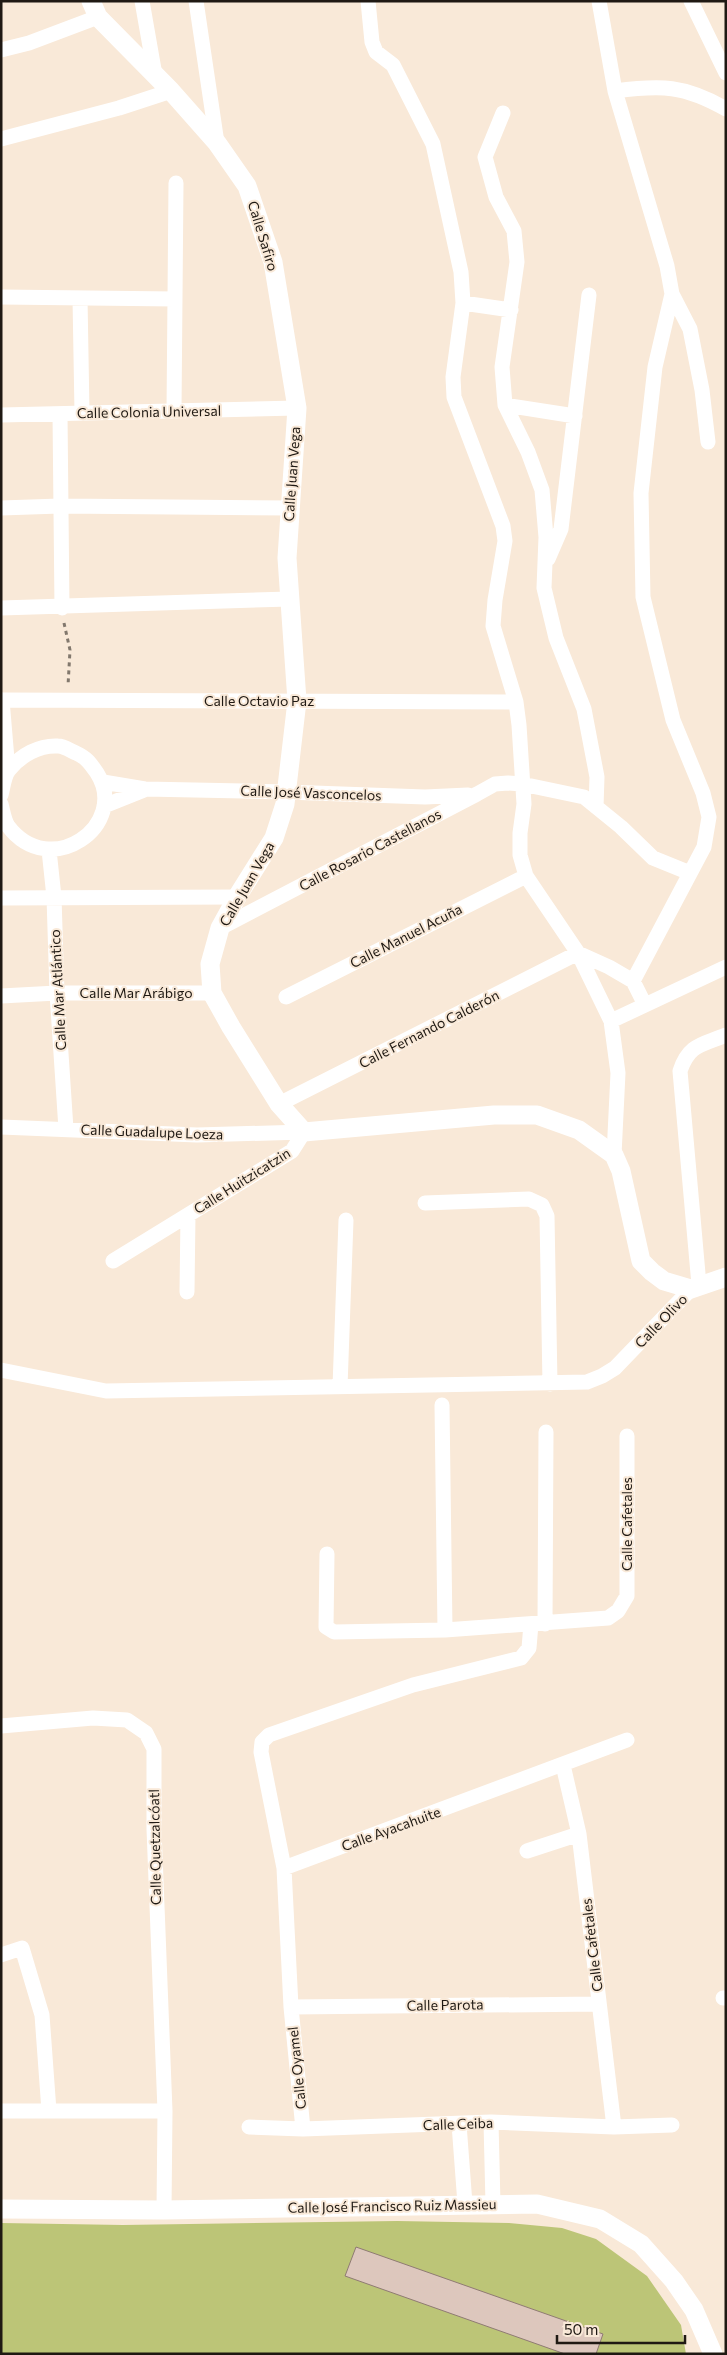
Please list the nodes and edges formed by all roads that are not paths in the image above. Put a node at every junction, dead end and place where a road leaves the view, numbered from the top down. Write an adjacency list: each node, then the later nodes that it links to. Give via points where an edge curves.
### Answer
1 (142, 1): 9 (street)
2 (196, 1): 15 (street)
3 (368, 1): 22 (street, via 376,52 393,65 433,144 461,272)
4 (599, 1): 11 (street)
5 (691, 1): 8 (street)
6 (94, 9): 7 (street, via 30,43); 9 (street)
7 (1, 50)
8 (726, 73)
9 (155, 75): 10 (street)
10 (171, 91): 14 (street); 15 (street, Calle Safiro)
11 (615, 91): 12 (street, via 654,86 685,90); 17 (street, via 667,266)
12 (726, 108)
13 (503, 113): 23 (street, via 485,157 496,198 514,231 517,262)
14 (1, 139)
15 (217, 143): 25 (street, Calle Safiro, via 248,186 273,262)
16 (176, 183): 21 (street)
17 (672, 294): 31 (street, via 690,329); 53 (street, via 655,367 641,492 644,597 673,720 703,793 709,817 704,847)
18 (589, 295): 30 (street)
19 (1, 297): 20 (street)
20 (80, 298): 21 (street); 27 (street)
21 (175, 299): 26 (street)
22 (463, 303): 23 (street); 41 (street, via 453,377 454,397 503,526 505,541 493,626)
23 (511, 310): 24 (street, via 502,367)
24 (505, 405): 30 (street); 35 (street, via 542,490)
25 (297, 408): 26 (street, Calle Colonia Universal); 34 (street, Calle Juan Vega)
26 (174, 411): 27 (street, Calle Colonia Universal)
27 (82, 413): 28 (street, Calle Colonia Universal)
28 (60, 414): 29 (street, Calle Colonia Universal); 32 (street)
29 (1, 415)
30 (575, 416): 35 (street, via 561,529)
31 (708, 442)
32 (60, 506): 33 (street); 34 (street); 38 (street)
33 (1, 508)
34 (289, 508): 36 (street, Calle Juan Vega, via 287,558)
35 (545, 565): 51 (street, via 544,588 556,638 584,709 597,777)
36 (290, 599): 38 (street); 40 (street, Calle Juan Vega)
37 (1, 608): 38 (street)
38 (62, 608)
39 (2, 700): 40 (street, Calle Octavio Paz); 42 (street)
40 (297, 701): 41 (street, Calle Octavio Paz); 46 (street, Calle Juan Vega)
41 (516, 702): 44 (street)
42 (8, 771): 43 (street, via 30,750 59,746 86,758); 48 (street)
43 (102, 782): 45 (street, Calle José Vasconcelos); 50 (street)
44 (522, 784): 47 (street, Calle Rosario Castellanos, via 496,784); 51 (street, Calle Rosario Castellanos, via 584,797); 54 (street, via 524,804 520,856)
45 (145, 790): 46 (street, Calle José Vasconcelos); 50 (street, Calle José Vasconcelos)
46 (286, 792): 47 (street, Calle José Vasconcelos, via 425,797); 56 (street, Calle Juan Vega, via 274,838)
47 (477, 794): 58 (street, Calle Rosario Castellanos)
48 (1, 795)
49 (1, 804): 52 (street, via 7,824 25,843)
50 (104, 806): 52 (street, via 94,830 74,846)
51 (596, 807): 53 (street, Calle Rosario Castellanos, via 653,858)
52 (49, 850): 55 (street, Calle Mar Atlántico)
53 (690, 873): 61 (street)
54 (526, 876): 59 (street); 65 (street, Calle Manuel Acuña)
55 (54, 897): 56 (street); 57 (street); 62 (street, Calle Mar Atlántico)
56 (237, 897): 58 (street, Calle Juan Vega)
57 (1, 898)
58 (220, 928): 63 (street, Calle Juan Vega, via 210,964)
59 (578, 954): 61 (street); 67 (street); 69 (street, Calle Fernando Calderón)
60 (726, 967): 66 (street)
61 (633, 981): 66 (street)
62 (57, 993): 63 (street, Calle Mar Arábigo); 64 (street, Calle Mar Arábigo); 71 (street, Calle Mar Atlántico)
63 (212, 994): 69 (street, Calle Juan Vega)
64 (1, 996)
65 (286, 997)
66 (645, 1005): 67 (street)
67 (611, 1021): 73 (street, via 618,1073)
68 (726, 1035): 79 (street, via 690,1050 680,1071)
69 (279, 1104): 72 (street, Calle Juan Vega)
70 (1, 1127): 71 (street, Calle Guadalupe Loeza)
71 (66, 1129): 72 (street, Calle Guadalupe Loeza, via 197,1134)
72 (304, 1132): 73 (street, via 537,1115 579,1130); 75 (street, Calle Huitzicatzin, via 292,1151)
73 (614, 1155): 79 (street, via 621,1172 641,1261 664,1281)
74 (425, 1203): 82 (street, via 529,1199 542,1205 547,1216)
75 (188, 1215): 77 (street); 80 (street, Calle Huitzicatzin)
76 (346, 1220): 83 (street)
77 (113, 1261)
78 (726, 1277): 79 (street, Calle Olivo)
79 (695, 1287): 82 (street, Calle Olivo, via 616,1368 587,1382)
80 (188, 1292)
81 (1, 1370): 83 (street, via 106,1391)
82 (550, 1384): 83 (street)
83 (340, 1387)
84 (442, 1405): 89 (street)
85 (546, 1432): 88 (street)
86 (627, 1436): 88 (street, Calle Cafetales, via 627,1596 618,1611 608,1618)
87 (327, 1554): 89 (street, via 326,1627 329,1631)
88 (538, 1624): 89 (street); 95 (street, via 529,1648 521,1658 413,1685 269,1735 262,1742 261,1752)
89 (445, 1630)
90 (1, 1726): 101 (street, Calle Quetzalcóatl, via 93,1718 127,1720 146,1733 154,1749 154,1855)
91 (627, 1740): 92 (street, Calle Ayacahuite)
92 (563, 1765): 93 (street, Calle Cafetales); 95 (street, Calle Ayacahuite)
93 (579, 1834): 94 (street); 97 (street, Calle Cafetales)
94 (527, 1851)
95 (284, 1868): 98 (street)
96 (1, 1955): 100 (street, via 22,1948 42,2015)
97 (599, 2004): 98 (street, Calle Parota); 105 (street, Calle Cafetales)
98 (290, 2007): 107 (street, Calle Oyamel)
99 (1, 2111): 100 (street)
100 (48, 2111): 101 (street)
101 (165, 2111): 111 (street, Calle Quetzalcóatl)
102 (491, 2122): 103 (street, Calle Ceiba); 105 (street, Calle Ceiba); 109 (street)
103 (459, 2124): 107 (street, Calle Ceiba); 108 (street)
104 (672, 2125): 105 (street, Calle Ceiba)
105 (614, 2126)
106 (249, 2127): 107 (street, Calle Ceiba)
107 (302, 2130)
108 (466, 2204): 109 (street, Calle José Francisco Ruiz Massieu); 111 (street, Calle José Francisco Ruiz Massieu)
109 (493, 2204): 112 (street, Calle José Francisco Ruiz Massieu, via 538,2204 600,2219 641,2244 674,2281 694,2310)
110 (1, 2209): 111 (street, Calle José Francisco Ruiz Massieu)
111 (164, 2210)
112 (713, 2354)

